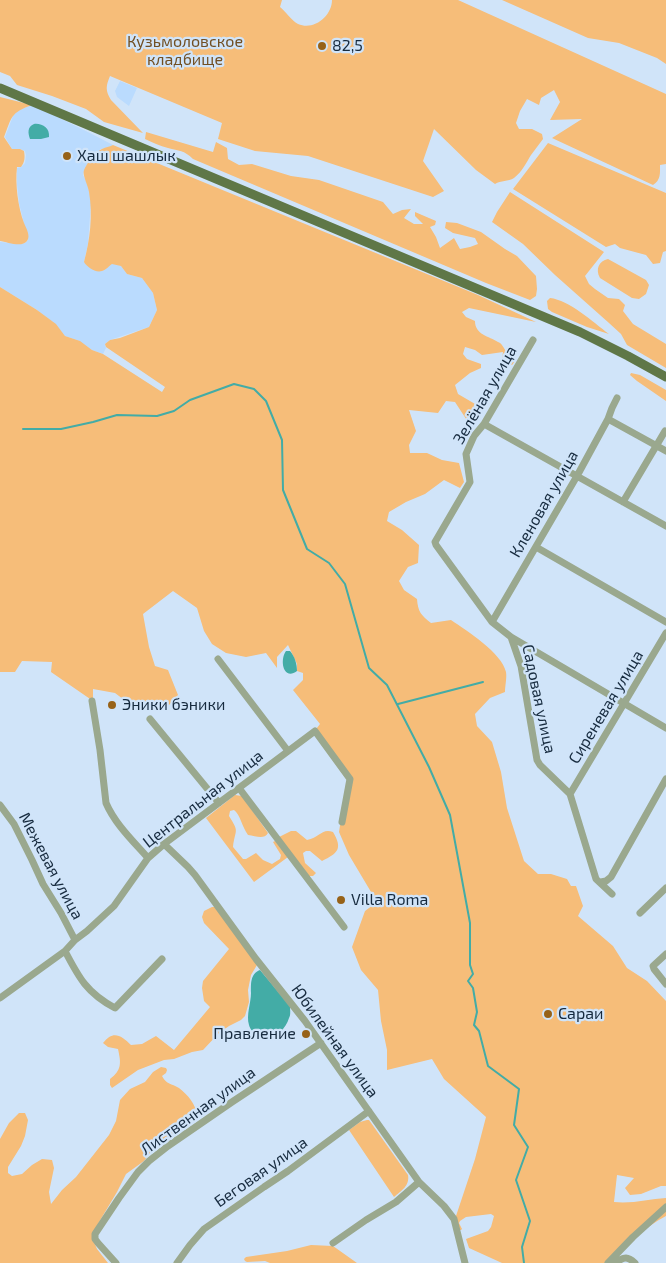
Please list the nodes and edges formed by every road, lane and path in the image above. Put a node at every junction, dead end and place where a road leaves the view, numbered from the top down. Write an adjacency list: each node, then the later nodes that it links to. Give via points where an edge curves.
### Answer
1 (0, 88): 3 (main road, via 580,332)
2 (533, 340): 6 (street, Зелёная улица)
3 (666, 377)
4 (617, 398): 5 (street, Кленовая улица)
5 (608, 419): 8 (street); 10 (street, Кленовая улица)
6 (484, 424): 10 (street); 13 (street, Зелёная улица, via 466,454 470,482)
7 (665, 431): 8 (street)
8 (656, 446): 9 (street); 11 (street)
9 (666, 451)
10 (576, 476): 11 (street); 14 (street, Кленовая улица)
11 (623, 502): 12 (street)
12 (666, 526)
13 (436, 545): 15 (street, Садовая улица)
14 (536, 547): 15 (street, Кленовая улица); 16 (street)
15 (492, 622): 18 (street, Садовая улица)
16 (666, 622)
17 (666, 633): 21 (street, Сиреневая улица)
18 (511, 637): 21 (street); 27 (street, Садовая улица, via 520,666 537,760)
19 (218, 659): 24 (street)
20 (92, 701): 32 (street, via 106,803 118,823)
21 (625, 703): 23 (street); 27 (street, Сиреневая улица)
22 (150, 719): 28 (street)
23 (666, 728)
24 (288, 751): 26 (street, Центральная улица); 30 (street, Центральная улица, via 315,731 350,779)
25 (666, 779): 33 (street, via 611,877)
26 (239, 788): 28 (street, Центральная улица); 37 (street)
27 (570, 794): 33 (street, Садовая улица, via 596,878)
28 (219, 803): 31 (street, Центральная улица)
29 (0, 805): 38 (street, Межевая улица, via 14,824)
30 (342, 822)
31 (164, 844): 32 (street, Центральная улица); 44 (street, Юбилейная улица, via 188,866)
32 (148, 858): 38 (street, Центральная улица, via 114,906)
33 (601, 882): 35 (street, Садовая улица)
34 (666, 888): 36 (street)
35 (612, 894)
36 (640, 913)
37 (344, 926)
38 (75, 940): 39 (street, Межевая улица)
39 (65, 951): 41 (street, via 90,991 115,1008); 43 (street)
40 (666, 954): 42 (street, via 653,966)
41 (162, 959)
42 (666, 984)
43 (0, 998)
44 (321, 1043): 45 (street, Юбилейная улица); 49 (street, Лиственная улица, via 232,1102 138,1172 96,1232 95,1239)
45 (369, 1110): 46 (street, Юбилейная улица); 50 (street, Беговая улица, via 204,1229)
46 (419, 1182): 48 (street, via 396,1202); 51 (street, Юбилейная улица, via 454,1219)
47 (666, 1207): 52 (street)
48 (333, 1243)
49 (116, 1263)
50 (177, 1263)
51 (465, 1263)
52 (608, 1263)
53 (614, 1263): 54 (street, via 627,1258)
54 (635, 1263)

